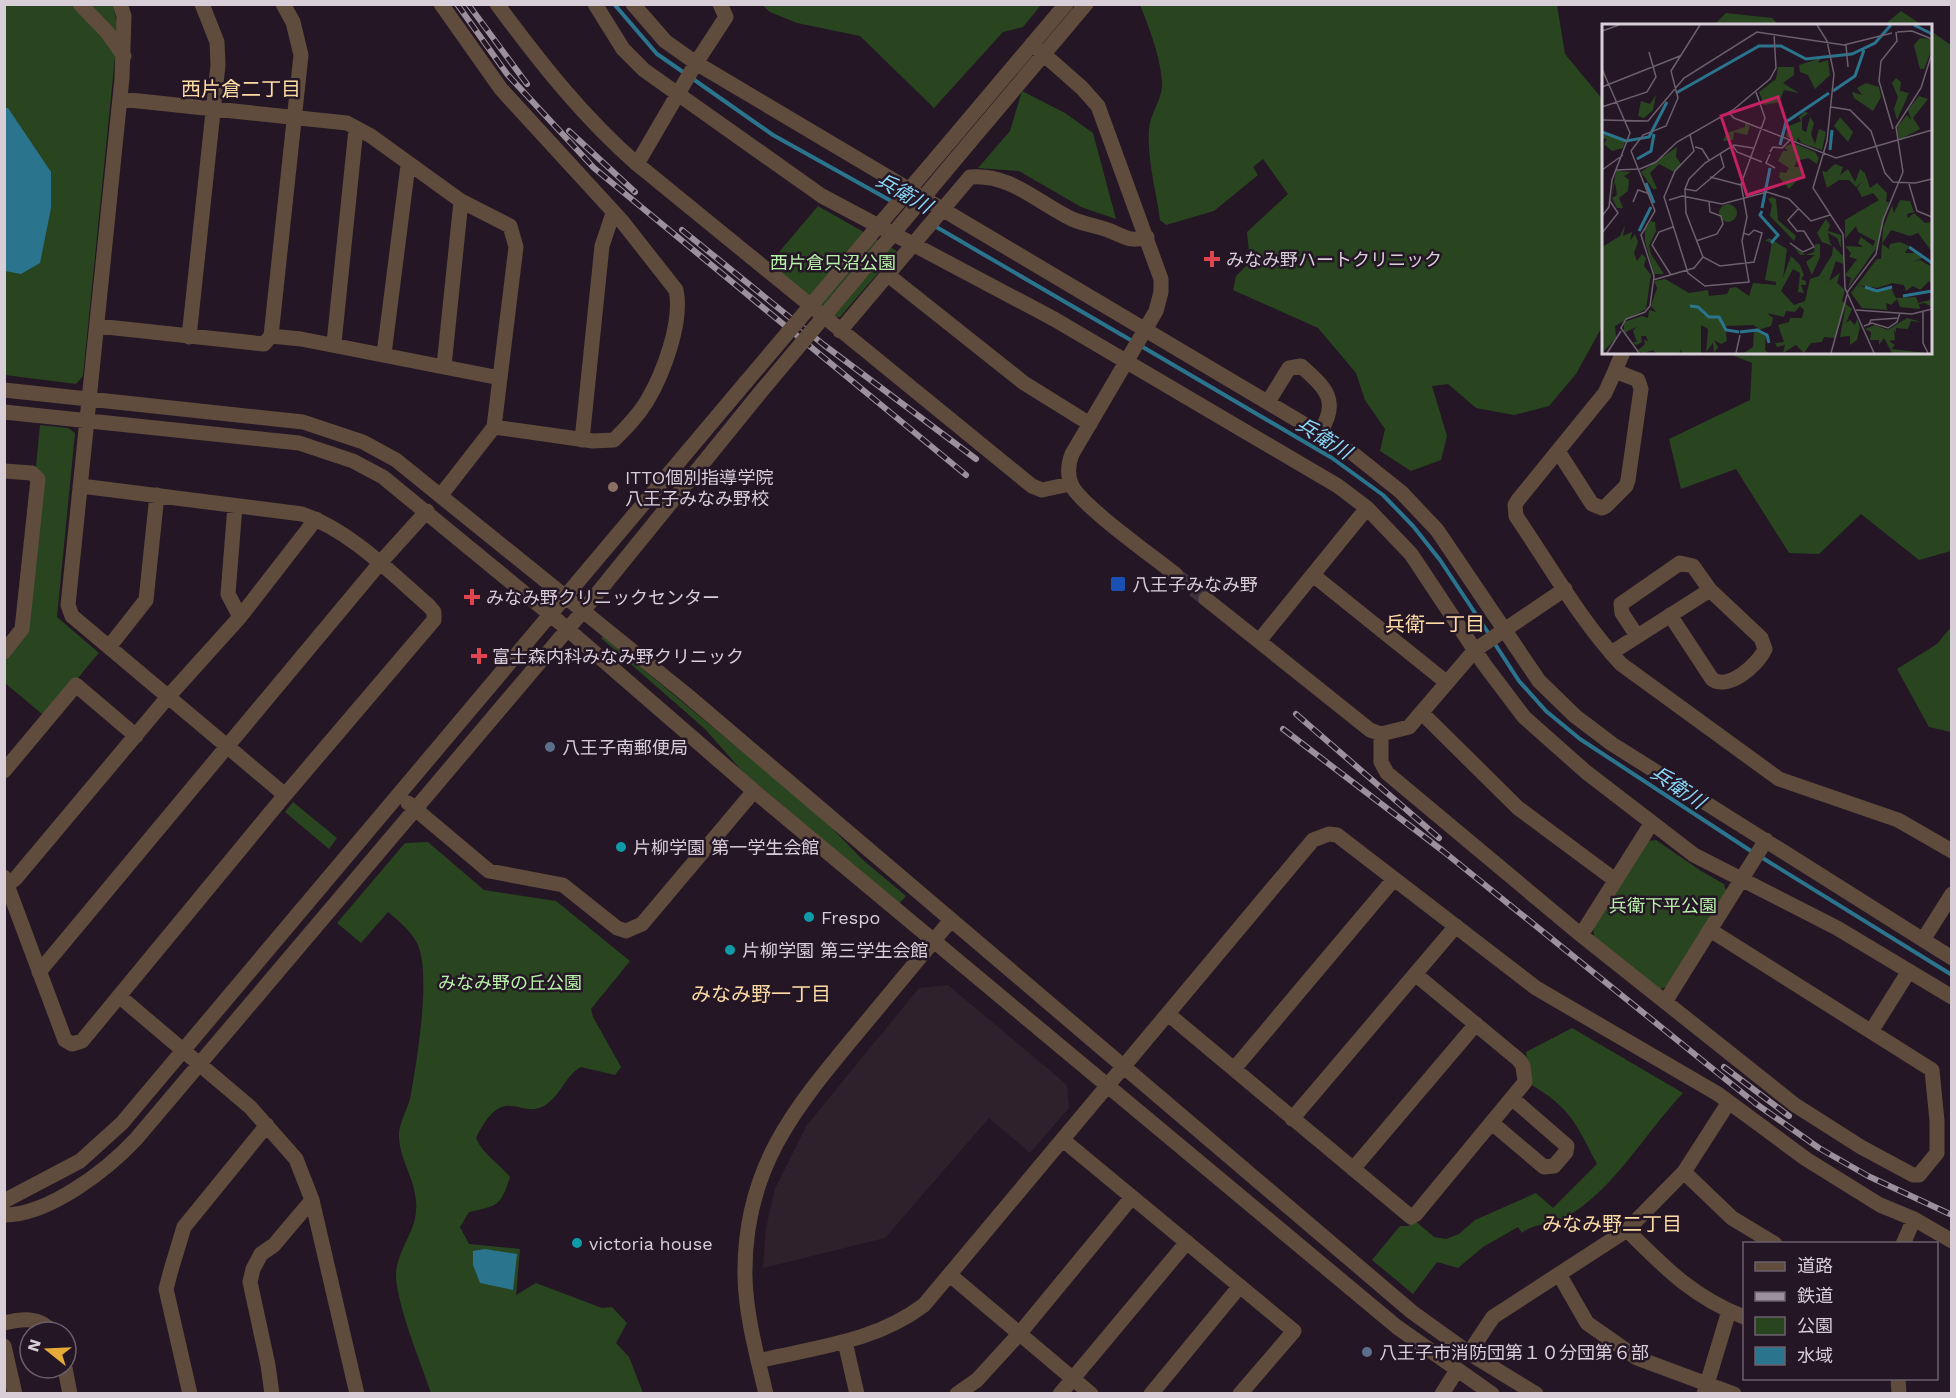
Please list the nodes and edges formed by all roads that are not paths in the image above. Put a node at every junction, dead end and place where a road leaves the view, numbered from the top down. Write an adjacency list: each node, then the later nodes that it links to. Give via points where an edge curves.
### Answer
1 (80, 4): 13 (street)
2 (120, 4): 13 (street, via 124,16)
3 (201, 4): 17 (street, via 218,42)
4 (283, 4): 18 (street, via 293,22 301,55)
5 (441, 4): 24 (street, via 501,89)
6 (497, 4): 21 (street, via 546,71)
7 (594, 4): 15 (street, via 623,49 644,70)
8 (633, 4): 14 (street, via 665,41)
9 (720, 4): 14 (street, via 726,17)
10 (1066, 4): 12 (street)
11 (1086, 4): 12 (street)
12 (1038, 49): 20 (street); 26 (street, via 1098,106)
13 (124, 56): 16 (street)
14 (694, 66): 15 (street); 25 (street)
15 (681, 89): 21 (street); 27 (street, via 822,196)
16 (120, 99): 17 (street); 29 (street)
17 (213, 110): 18 (street); 32 (street)
18 (295, 117): 19 (street, via 347,123); 31 (street)
19 (356, 129): 22 (street); 33 (street)
20 (964, 137): 64 (street, bridge, via 747,382); 66 (street, bridge)
21 (637, 164): 30 (street)
22 (408, 165): 23 (street); 35 (street)
23 (461, 201): 37 (street); 39 (street, via 510,226 515,234)
24 (613, 213): 48 (street, via 602,246); 48 (street, via 676,290 678,315 657,381 633,420 614,440)
25 (940, 213): 26 (street, via 968,178 1002,179 1076,221 1132,241); 27 (street); 34 (street)
26 (1147, 237): 34 (street, via 1160,274 1161,292 1156,311)
27 (913, 245): 28 (street); 34 (street)
28 (888, 275): 30 (street); 45 (street, via 1024,382)
29 (98, 326): 32 (street); 41 (street)
30 (840, 331): 51 (street, via 1032,486 1042,490)
31 (271, 336): 32 (street, via 264,344); 33 (street)
32 (189, 337)
33 (334, 344): 35 (street)
34 (1137, 344): 42 (street); 45 (street); 56 (street)
35 (384, 354): 37 (street)
36 (1622, 354): 38 (street)
37 (444, 366): 39 (street)
38 (1615, 370): 49 (street, via 1605,393); 49 (street, via 1638,380 1641,389 1626,486 1606,506 1597,507)
39 (500, 378): 46 (street)
40 (4, 390): 41 (street)
41 (89, 398): 44 (street); 54 (street, via 280,419 323,428 363,442 396,460)
42 (1268, 402): 47 (street); 47 (street, via 1289,368 1301,366 1317,381 1330,403)
43 (4, 412): 44 (street)
44 (87, 420): 52 (street); 57 (street, via 299,443 353,461 383,477)
45 (1090, 424): 51 (street, via 1070,459)
46 (494, 428): 48 (street); 54 (street)
47 (1320, 432): 71 (street, via 1382,475 1437,530)
48 (582, 440)
49 (1558, 451): 62 (street, via 1514,510)
50 (4, 471): 76 (street, via 32,473 38,478 22,629)
51 (1070, 484): 61 (street, via 1085,502)
52 (81, 486): 53 (street); 74 (street, via 68,605 72,616)
53 (157, 495): 55 (street); 74 (street, via 146,600)
54 (441, 495): 64 (street)
55 (235, 506): 58 (street); 69 (street, via 228,594)
56 (1367, 508): 60 (street); 75 (street, via 1411,554)
57 (427, 512): 59 (street); 67 (street)
58 (316, 519): 59 (street); 69 (street)
59 (380, 563): 83 (street); 86 (street, via 429,606 434,620)
60 (1314, 574): 73 (street); 78 (street)
61 (1176, 575)
62 (1565, 589): 71 (street); 77 (street)
63 (1710, 590): 68 (street); 68 (street, via 1765,642 1763,654 1728,684 1712,679); 72 (street, via 1693,566 1680,563 1621,604 1622,613)
64 (566, 598): 66 (street); 67 (street)
65 (1206, 599): 73 (street)
66 (583, 611): 70 (street); 97 (street)
67 (551, 615): 70 (street); 87 (street)
68 (1670, 615): 72 (street)
69 (240, 617): 79 (street)
70 (567, 629): 85 (street); 88 (street)
71 (1501, 631): 75 (street); 90 (street, via 1539,681 1575,716)
72 (1637, 636): 77 (street)
73 (1259, 641): 81 (street, via 1370,730)
74 (109, 647): 79 (street)
75 (1479, 647): 78 (street); 89 (street, via 1524,717)
76 (4, 652)
77 (1611, 654): 91 (street, via 1779,779 1899,820)
78 (1446, 682): 80 (street)
79 (168, 698): 82 (street); 83 (street)
80 (1422, 712): 81 (street, via 1409,727); 93 (street, via 1518,808)
81 (1381, 734): 100 (street, via 1381,762 1387,773)
82 (136, 736): 84 (street, via 76,685); 95 (street)
83 (226, 747): 86 (street); 105 (street)
84 (4, 771)
85 (754, 792): 88 (street, via 642,924 626,931 563,885 489,871); 102 (street)
86 (285, 795): 107 (street)
87 (399, 795): 88 (street); 113 (street)
88 (415, 810): 114 (street)
89 (1651, 824): 93 (street); 94 (street, via 1694,855)
90 (1764, 842): 94 (street); 101 (street)
91 (1952, 851)
92 (1394, 879): 98 (street); 110 (street, via 1337,834 1313,840); 116 (street)
93 (1615, 880): 100 (street)
94 (1742, 880): 99 (street); 104 (street, via 1837,928)
95 (6, 884): 105 (street)
96 (1952, 894): 101 (street)
97 (951, 920): 102 (street); 115 (street)
98 (1456, 926): 106 (street); 119 (street, via 1536,988)
99 (1710, 930): 109 (street); 112 (street)
100 (1581, 935): 109 (street)
101 (1923, 940): 103 (street)
102 (933, 942): 117 (street); 145 (street, via 804,1097 768,1159 753,1206 746,1258 747,1305)
103 (1952, 958)
104 (1909, 971): 108 (street); 112 (street)
105 (39, 972): 107 (street, via 65,1040 72,1044 82,1041)
106 (1415, 974): 111 (street); 120 (street)
107 (119, 996): 113 (street)
108 (1952, 998)
109 (1665, 1002): 112 (street, via 1795,1105 1916,1176 1937,1153 1933,1075 1929,1068)
110 (1168, 1014): 115 (street); 116 (street)
111 (1476, 1024): 118 (street, via 1523,1066 1524,1085); 124 (street)
112 (1872, 1030)
113 (184, 1051): 114 (street); 128 (street, via 103,1143 80,1161)
114 (200, 1064): 122 (street); 129 (street, via 118,1158 50,1202 17,1215)
115 (1124, 1068): 117 (street); 144 (street, via 1412,1312)
116 (1234, 1069): 120 (street)
117 (1109, 1086): 123 (street); 146 (street, via 1397,1327)
118 (1513, 1099): 121 (street); 121 (street, via 1567,1146 1554,1166 1544,1167)
119 (1729, 1102): 125 (street); 130 (street, via 1806,1159 1880,1205)
120 (1292, 1119): 124 (street)
121 (1492, 1123): 124 (street, via 1414,1216 1406,1214)
122 (267, 1125): 127 (street, via 296,1160); 151 (street, via 184,1227 171,1270 166,1289)
123 (1063, 1140): 126 (street); 137 (street)
124 (1353, 1169)
125 (1684, 1172): 131 (street); 134 (street, via 1732,1218)
126 (1132, 1197): 133 (street); 141 (street)
127 (312, 1200): 149 (street, via 274,1245 261,1254 250,1282); 153 (street)
128 (4, 1201)
129 (4, 1215)
130 (1914, 1219): 132 (street); 135 (street)
131 (1627, 1230): 136 (street); 139 (street, via 1678,1281)
132 (1952, 1241)
133 (1187, 1242): 138 (street); 147 (street)
134 (1772, 1242)
135 (1904, 1242)
136 (1559, 1274): 144 (street, via 1491,1319); 148 (street, via 1587,1323 1637,1358)
137 (950, 1275): 141 (street); 142 (street, via 924,1305 904,1320 881,1332)
138 (1240, 1286): 159 (street); 160 (street, via 1294,1331)
139 (1729, 1311): 140 (street); 148 (street)
140 (1743, 1317)
141 (1020, 1333): 147 (street); 156 (street, via 977,1380)
142 (846, 1342): 145 (street); 155 (street)
143 (4, 1346): 150 (street)
144 (1469, 1353): 163 (street)
145 (758, 1361): 154 (street)
146 (1457, 1370): 161 (street); 162 (street)
147 (1073, 1378): 157 (street); 158 (street)
148 (1705, 1389): 164 (street)
149 (271, 1392): 152 (street)
150 (15, 1394)
151 (190, 1394)
152 (255, 1394)
153 (357, 1394)
154 (766, 1394)
155 (857, 1394)
156 (957, 1394)
157 (1060, 1394)
158 (1091, 1394)
159 (1151, 1394)
160 (1240, 1394)
161 (1442, 1394)
162 (1492, 1394)
163 (1536, 1394)
164 (1734, 1394)

